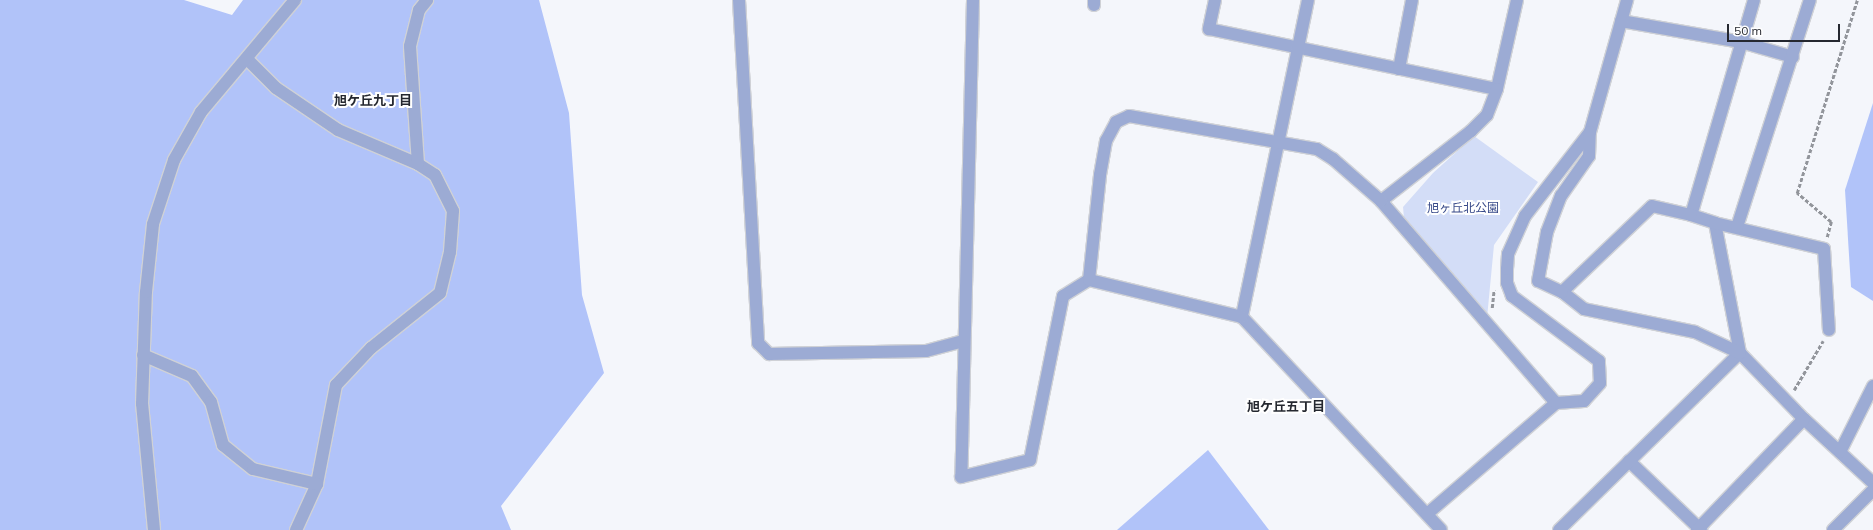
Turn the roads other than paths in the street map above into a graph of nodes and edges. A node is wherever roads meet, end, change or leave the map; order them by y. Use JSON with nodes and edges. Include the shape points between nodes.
{"nodes":[{"id":1,"x":295,"y":0,"type":"edge"},
{"id":2,"x":427,"y":0,"type":"edge"},
{"id":3,"x":739,"y":0,"type":"edge"},
{"id":4,"x":973,"y":0,"type":"edge"},
{"id":5,"x":1215,"y":0,"type":"edge"},
{"id":6,"x":1308,"y":0,"type":"edge"},
{"id":7,"x":1412,"y":0,"type":"edge"},
{"id":8,"x":1517,"y":0,"type":"edge"},
{"id":9,"x":1627,"y":0,"type":"edge"},
{"id":10,"x":1754,"y":0,"type":"edge"},
{"id":11,"x":1810,"y":0,"type":"edge"},
{"id":12,"x":1621,"y":21,"type":"junction"},
{"id":13,"x":1741,"y":42,"type":"junction"},
{"id":14,"x":1300,"y":49,"type":"junction"},
{"id":15,"x":1793,"y":57,"type":"junction"},
{"id":16,"x":248,"y":59,"type":"junction"},
{"id":17,"x":1399,"y":69,"type":"junction"},
{"id":18,"x":1497,"y":89,"type":"junction"},
{"id":19,"x":1590,"y":132,"type":"junction"},
{"id":20,"x":1280,"y":141,"type":"junction"},
{"id":21,"x":418,"y":164,"type":"junction"},
{"id":22,"x":1381,"y":201,"type":"junction"},
{"id":23,"x":1691,"y":215,"type":"junction"},
{"id":24,"x":1715,"y":223,"type":"junction"},
{"id":25,"x":1737,"y":227,"type":"junction"},
{"id":26,"x":1089,"y":280,"type":"junction"},
{"id":27,"x":1562,"y":292,"type":"junction"},
{"id":28,"x":1242,"y":317,"type":"junction"},
{"id":29,"x":1829,"y":330,"type":"road end"},
{"id":30,"x":964,"y":341,"type":"junction"},
{"id":31,"x":1740,"y":354,"type":"junction"},
{"id":32,"x":143,"y":355,"type":"junction"},
{"id":33,"x":1873,"y":386,"type":"edge"},
{"id":34,"x":1556,"y":403,"type":"junction"},
{"id":35,"x":1804,"y":419,"type":"junction"},
{"id":36,"x":1840,"y":452,"type":"junction"},
{"id":37,"x":1629,"y":461,"type":"junction"},
{"id":38,"x":1873,"y":483,"type":"edge"},
{"id":39,"x":317,"y":484,"type":"junction"},
{"id":40,"x":1873,"y":490,"type":"edge"},
{"id":41,"x":1428,"y":514,"type":"junction"},
{"id":42,"x":1699,"y":529,"type":"edge"},
{"id":43,"x":154,"y":530,"type":"edge"},
{"id":44,"x":296,"y":530,"type":"edge"},
{"id":45,"x":1441,"y":530,"type":"edge"},
{"id":46,"x":1559,"y":530,"type":"edge"},
{"id":47,"x":1834,"y":530,"type":"edge"}],
"edges":[{"from":1,"to":16,"type":"street"},
{"from":2,"to":21,"type":"street","via":[[419,10],[410,46]]},
{"from":3,"to":30,"type":"street","via":[[758,343],[769,354],[926,351]]},
{"from":4,"to":30,"type":"street"},
{"from":5,"to":14,"type":"street","via":[[1209,29]]},
{"from":6,"to":14,"type":"street"},
{"from":7,"to":17,"type":"street"},
{"from":8,"to":18,"type":"street"},
{"from":9,"to":12,"type":"street"},
{"from":10,"to":13,"type":"street"},
{"from":11,"to":15,"type":"street"},
{"from":12,"to":13,"type":"street"},
{"from":12,"to":19,"type":"street"},
{"from":13,"to":15,"type":"street"},
{"from":13,"to":23,"type":"street"},
{"from":14,"to":17,"type":"street"},
{"from":14,"to":20,"type":"street"},
{"from":15,"to":25,"type":"street"},
{"from":16,"to":21,"type":"street","via":[[276,88],[338,130]]},
{"from":16,"to":32,"type":"street","via":[[201,112],[174,160],[153,224]]},
{"from":17,"to":18,"type":"street"},
{"from":18,"to":22,"type":"street","via":[[1486,115],[1471,131]]},
{"from":19,"to":27,"type":"street","via":[[1589,156],[1561,196],[1547,232],[1538,281]]},
{"from":19,"to":34,"type":"street","via":[[1525,216],[1508,254],[1507,284],[1512,296],[1600,361],[1600,382],[1584,401]]},
{"from":20,"to":22,"type":"street","via":[[1322,152]]},
{"from":20,"to":26,"type":"street","via":[[1129,116],[1116,122],[1106,141],[1100,175]]},
{"from":20,"to":28,"type":"street"},
{"from":21,"to":39,"type":"street","via":[[435,175],[453,211],[450,252],[440,293],[371,348],[336,385]]},
{"from":22,"to":34,"type":"street","via":[[1489,329]]},
{"from":23,"to":24,"type":"street"},
{"from":23,"to":27,"type":"street","via":[[1652,206]]},
{"from":24,"to":25,"type":"street"},
{"from":24,"to":31,"type":"street"},
{"from":25,"to":29,"type":"street","via":[[1824,249]]},
{"from":26,"to":28,"type":"street"},
{"from":26,"to":30,"type":"street","via":[[1063,296],[1030,460],[961,477]]},
{"from":27,"to":31,"type":"street","via":[[1584,309],[1694,332]]},
{"from":28,"to":41,"type":"street"},
{"from":31,"to":35,"type":"street"},
{"from":31,"to":37,"type":"street"},
{"from":32,"to":39,"type":"street","via":[[192,376],[211,402],[223,445],[253,469]]},
{"from":32,"to":43,"type":"street","via":[[142,404]]},
{"from":33,"to":36,"type":"street"},
{"from":34,"to":41,"type":"street"},
{"from":35,"to":36,"type":"street"},
{"from":35,"to":42,"type":"street"},
{"from":36,"to":38,"type":"street"},
{"from":37,"to":42,"type":"street"},
{"from":37,"to":46,"type":"street"},
{"from":39,"to":44,"type":"street"},
{"from":40,"to":47,"type":"street"},
{"from":41,"to":45,"type":"street"}]}
